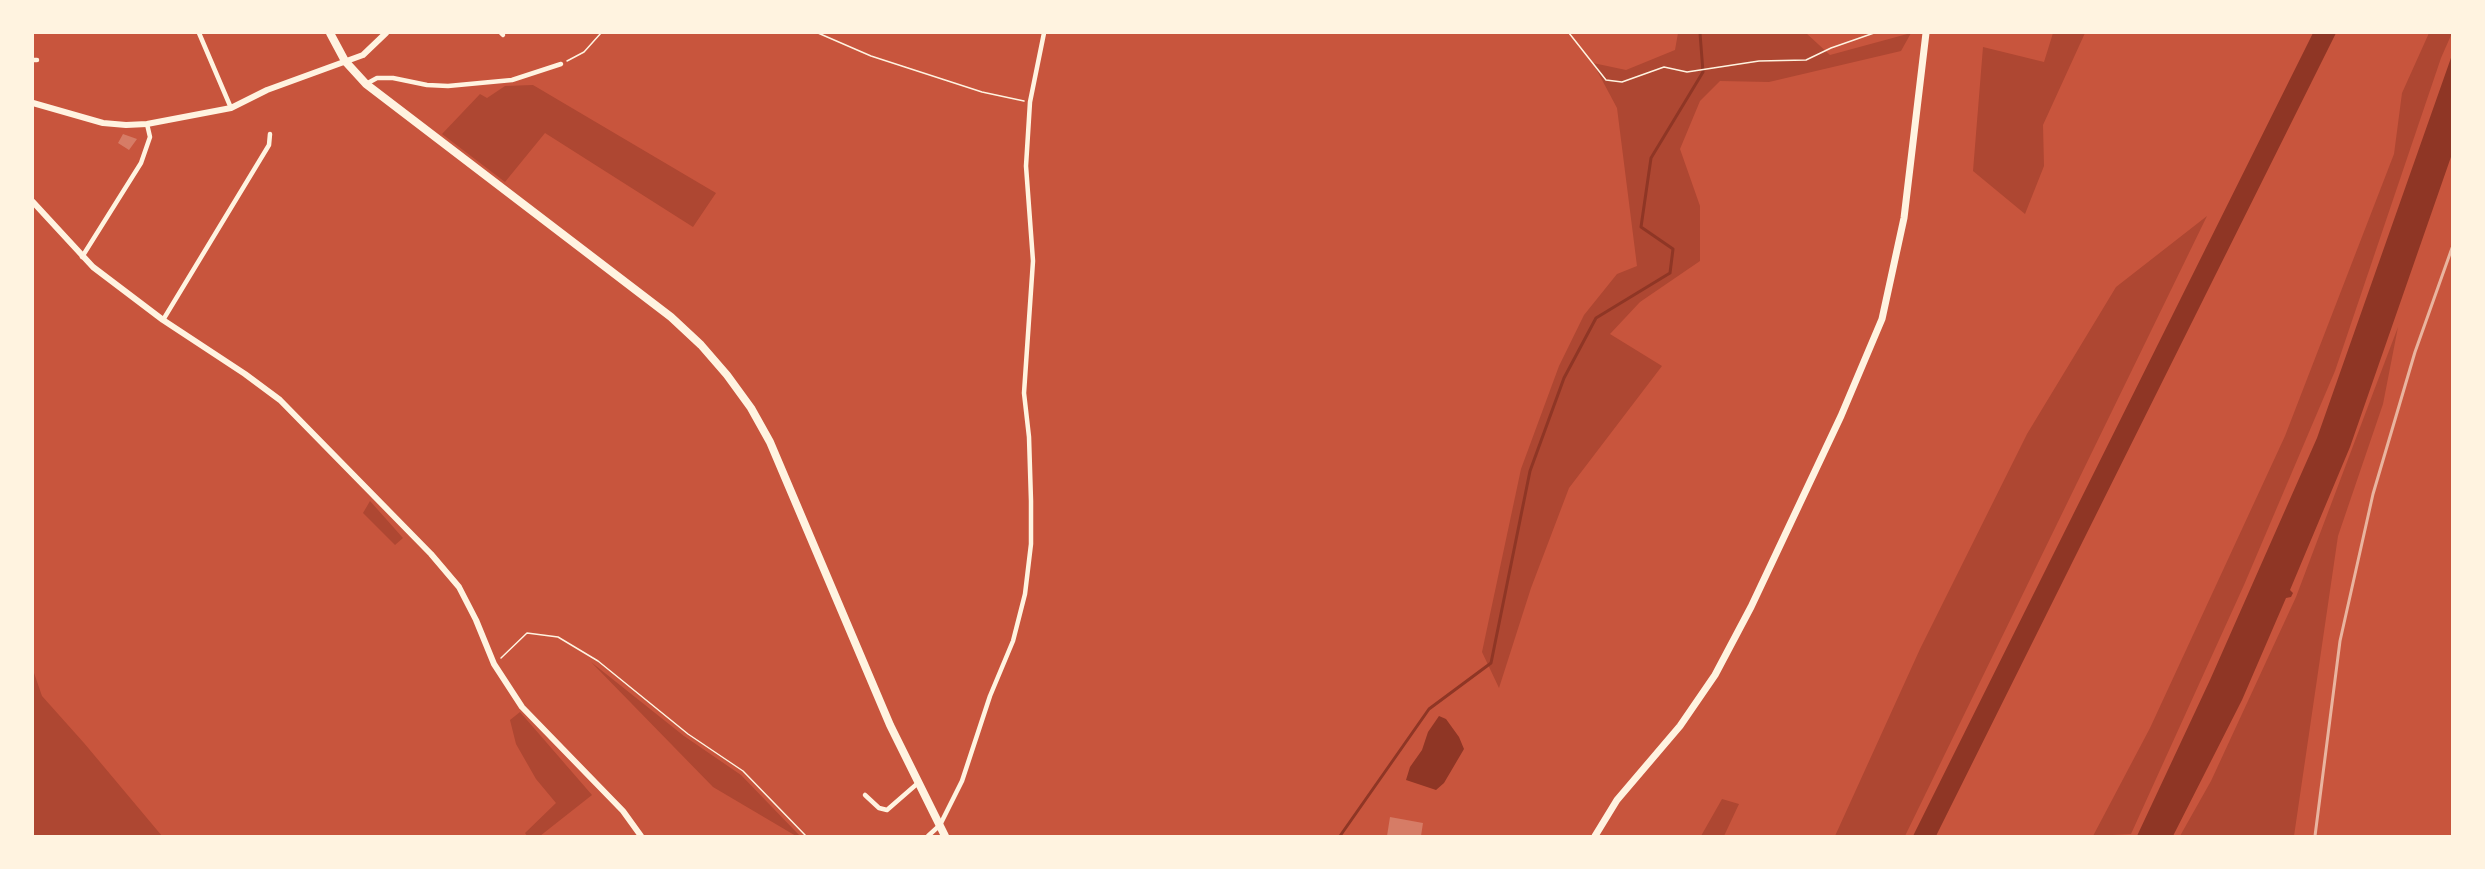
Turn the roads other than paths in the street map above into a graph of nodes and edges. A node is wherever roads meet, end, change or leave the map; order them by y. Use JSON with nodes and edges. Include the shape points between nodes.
{"nodes":[{"id":1,"x":199,"y":33,"type":"edge"},
{"id":2,"x":330,"y":33,"type":"edge"},
{"id":3,"x":386,"y":33,"type":"edge"},
{"id":4,"x":1044,"y":33,"type":"edge"},
{"id":5,"x":1926,"y":33,"type":"edge"},
{"id":6,"x":345,"y":61,"type":"junction"},
{"id":7,"x":561,"y":64,"type":"road end"},
{"id":8,"x":362,"y":81,"type":"junction"},
{"id":9,"x":33,"y":103,"type":"edge"},
{"id":10,"x":231,"y":108,"type":"junction"},
{"id":11,"x":147,"y":124,"type":"junction"},
{"id":12,"x":270,"y":134,"type":"dead end"},
{"id":13,"x":33,"y":202,"type":"edge"},
{"id":14,"x":82,"y":257,"type":"junction"},
{"id":15,"x":163,"y":320,"type":"junction"},
{"id":16,"x":918,"y":783,"type":"junction"},
{"id":17,"x":865,"y":795,"type":"dead end"},
{"id":18,"x":940,"y":825,"type":"junction"},
{"id":19,"x":641,"y":836,"type":"edge"},
{"id":20,"x":928,"y":836,"type":"edge"},
{"id":21,"x":945,"y":836,"type":"edge"},
{"id":22,"x":1595,"y":836,"type":"edge"}],
"edges":[{"from":1,"to":10,"type":"street"},
{"from":2,"to":6,"type":"highway"},
{"from":3,"to":6,"type":"street","via":[[363,55]]},
{"from":4,"to":18,"type":"street","via":[[1030,102],[1026,166],[1033,288],[1024,393],[1031,544],[1025,594],[1013,641],[962,781]]},
{"from":5,"to":22,"type":"main road","via":[[1904,218],[1882,319],[1841,416],[1715,675],[1680,726],[1617,800]]},
{"from":6,"to":8,"type":"highway"},
{"from":6,"to":10,"type":"street"},
{"from":7,"to":8,"type":"street","via":[[512,80],[448,86],[385,78]]},
{"from":8,"to":16,"type":"highway","via":[[671,317],[727,375],[770,442]]},
{"from":9,"to":11,"type":"street","via":[[103,123]]},
{"from":10,"to":11,"type":"street"},
{"from":11,"to":14,"type":"street","via":[[150,137],[141,163]]},
{"from":12,"to":15,"type":"street","via":[[269,145]]},
{"from":13,"to":14,"type":"street"},
{"from":14,"to":15,"type":"street"},
{"from":15,"to":19,"type":"street","via":[[280,400],[431,554],[459,587],[494,664],[522,707]]},
{"from":16,"to":17,"type":"street","via":[[887,810]]},
{"from":16,"to":18,"type":"highway"},
{"from":18,"to":20,"type":"street"},
{"from":18,"to":21,"type":"highway"}]}
